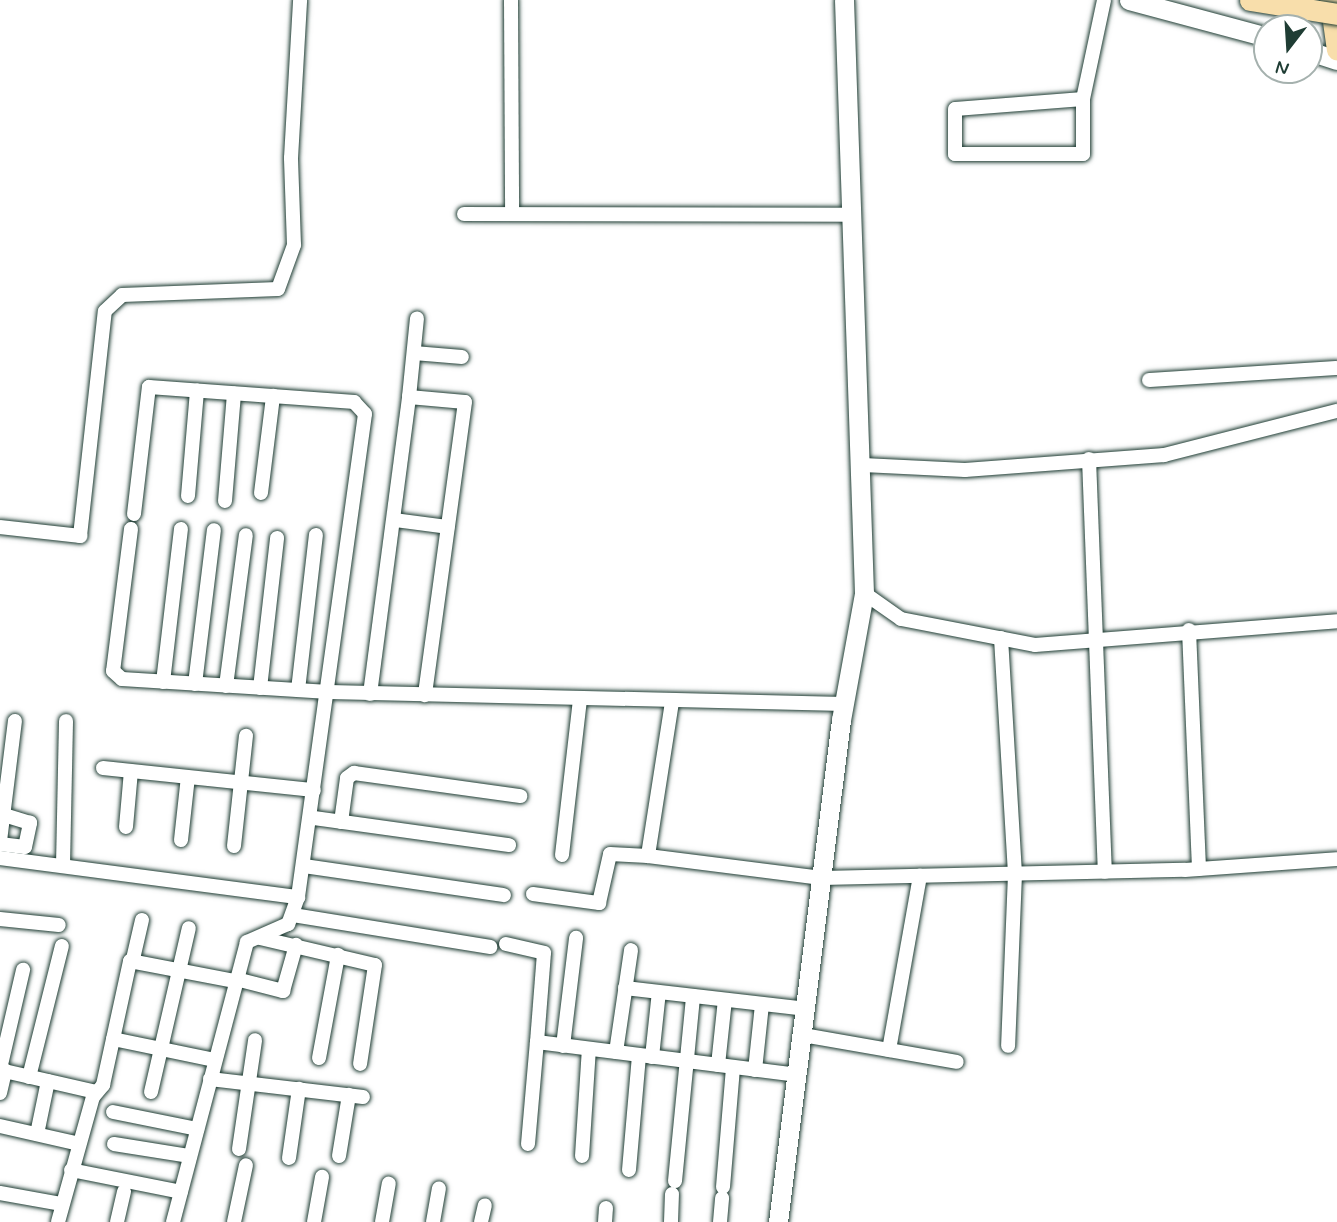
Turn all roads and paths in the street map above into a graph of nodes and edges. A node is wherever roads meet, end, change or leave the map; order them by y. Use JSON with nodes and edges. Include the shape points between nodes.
{"nodes":[{"id":1,"x":300,"y":0,"type":"edge"},
{"id":2,"x":511,"y":0,"type":"edge"},
{"id":3,"x":844,"y":0,"type":"edge"},
{"id":4,"x":1104,"y":0,"type":"edge"},
{"id":5,"x":1129,"y":0,"type":"edge"},
{"id":6,"x":1250,"y":0,"type":"edge"},
{"id":7,"x":1330,"y":0,"type":"edge"},
{"id":8,"x":1337,"y":14,"type":"edge"},
{"id":9,"x":1253,"y":33,"type":"edge"},
{"id":10,"x":1337,"y":50,"type":"edge"},
{"id":11,"x":1083,"y":99,"type":"junction"},
{"id":12,"x":464,"y":214,"type":"dead end"},
{"id":13,"x":512,"y":214,"type":"junction"},
{"id":14,"x":854,"y":215,"type":"junction"},
{"id":15,"x":417,"y":318,"type":"dead end"},
{"id":16,"x":414,"y":353,"type":"junction"},
{"id":17,"x":461,"y":357,"type":"dead end"},
{"id":18,"x":1337,"y":368,"type":"edge"},
{"id":19,"x":1149,"y":380,"type":"dead end"},
{"id":20,"x":197,"y":390,"type":"junction"},
{"id":21,"x":234,"y":393,"type":"junction"},
{"id":22,"x":273,"y":396,"type":"junction"},
{"id":23,"x":409,"y":397,"type":"junction"},
{"id":24,"x":1337,"y":411,"type":"edge"},
{"id":25,"x":1089,"y":459,"type":"junction"},
{"id":26,"x":863,"y":466,"type":"junction"},
{"id":27,"x":261,"y":493,"type":"dead end"},
{"id":28,"x":188,"y":496,"type":"dead end"},
{"id":29,"x":225,"y":501,"type":"dead end"},
{"id":30,"x":395,"y":520,"type":"junction"},
{"id":31,"x":0,"y":527,"type":"edge"},
{"id":32,"x":448,"y":527,"type":"junction"},
{"id":33,"x":181,"y":529,"type":"dead end"},
{"id":34,"x":214,"y":530,"type":"dead end"},
{"id":35,"x":316,"y":534,"type":"dead end"},
{"id":36,"x":246,"y":535,"type":"dead end"},
{"id":37,"x":277,"y":538,"type":"dead end"},
{"id":38,"x":864,"y":593,"type":"junction"},
{"id":39,"x":1337,"y":621,"type":"edge"},
{"id":40,"x":1189,"y":630,"type":"junction"},
{"id":41,"x":1001,"y":638,"type":"junction"},
{"id":42,"x":1094,"y":639,"type":"junction"},
{"id":43,"x":163,"y":682,"type":"junction"},
{"id":44,"x":195,"y":684,"type":"junction"},
{"id":45,"x":226,"y":686,"type":"junction"},
{"id":46,"x":260,"y":688,"type":"junction"},
{"id":47,"x":298,"y":691,"type":"junction"},
{"id":48,"x":329,"y":692,"type":"junction"},
{"id":49,"x":370,"y":694,"type":"junction"},
{"id":50,"x":425,"y":695,"type":"junction"},
{"id":51,"x":579,"y":700,"type":"junction"},
{"id":52,"x":672,"y":702,"type":"junction"},
{"id":53,"x":844,"y":704,"type":"junction"},
{"id":54,"x":15,"y":721,"type":"dead end"},
{"id":55,"x":66,"y":721,"type":"dead end"},
{"id":56,"x":246,"y":736,"type":"dead end"},
{"id":57,"x":103,"y":768,"type":"dead end"},
{"id":58,"x":131,"y":771,"type":"junction"},
{"id":59,"x":188,"y":777,"type":"junction"},
{"id":60,"x":241,"y":783,"type":"junction"},
{"id":61,"x":314,"y":790,"type":"junction"},
{"id":62,"x":520,"y":796,"type":"dead end"},
{"id":63,"x":3,"y":815,"type":"junction"},
{"id":64,"x":314,"y":818,"type":"junction"},
{"id":65,"x":341,"y":822,"type":"junction"},
{"id":66,"x":126,"y":827,"type":"dead end"},
{"id":67,"x":181,"y":840,"type":"dead end"},
{"id":68,"x":0,"y":843,"type":"edge"},
{"id":69,"x":509,"y":845,"type":"dead end"},
{"id":70,"x":233,"y":846,"type":"dead end"},
{"id":71,"x":562,"y":855,"type":"dead end"},
{"id":72,"x":648,"y":856,"type":"junction"},
{"id":73,"x":0,"y":858,"type":"edge"},
{"id":74,"x":1337,"y":859,"type":"edge"},
{"id":75,"x":63,"y":865,"type":"junction"},
{"id":76,"x":304,"y":866,"type":"junction"},
{"id":77,"x":1199,"y":869,"type":"junction"},
{"id":78,"x":1105,"y":872,"type":"junction"},
{"id":79,"x":1015,"y":874,"type":"junction"},
{"id":80,"x":920,"y":876,"type":"junction"},
{"id":81,"x":822,"y":878,"type":"junction"},
{"id":82,"x":533,"y":894,"type":"dead end"},
{"id":83,"x":504,"y":895,"type":"dead end"},
{"id":84,"x":298,"y":897,"type":"junction"},
{"id":85,"x":293,"y":915,"type":"junction"},
{"id":86,"x":0,"y":919,"type":"edge"},
{"id":87,"x":142,"y":920,"type":"dead end"},
{"id":88,"x":59,"y":925,"type":"dead end"},
{"id":89,"x":189,"y":929,"type":"dead end"},
{"id":90,"x":255,"y":936,"type":"junction"},
{"id":91,"x":576,"y":938,"type":"dead end"},
{"id":92,"x":506,"y":944,"type":"dead end"},
{"id":93,"x":62,"y":946,"type":"dead end"},
{"id":94,"x":296,"y":946,"type":"junction"},
{"id":95,"x":490,"y":947,"type":"dead end"},
{"id":96,"x":631,"y":950,"type":"dead end"},
{"id":97,"x":338,"y":955,"type":"junction"},
{"id":98,"x":133,"y":958,"type":"junction"},
{"id":99,"x":180,"y":968,"type":"junction"},
{"id":100,"x":23,"y":970,"type":"dead end"},
{"id":101,"x":235,"y":980,"type":"junction"},
{"id":102,"x":625,"y":988,"type":"junction"},
{"id":103,"x":659,"y":992,"type":"junction"},
{"id":104,"x":694,"y":996,"type":"junction"},
{"id":105,"x":725,"y":1000,"type":"junction"},
{"id":106,"x":762,"y":1004,"type":"junction"},
{"id":107,"x":807,"y":1009,"type":"junction"},
{"id":108,"x":803,"y":1035,"type":"junction"},
{"id":109,"x":113,"y":1039,"type":"junction"},
{"id":110,"x":255,"y":1040,"type":"dead end"},
{"id":111,"x":537,"y":1042,"type":"junction"},
{"id":112,"x":563,"y":1046,"type":"junction"},
{"id":113,"x":1007,"y":1046,"type":"dead end"},
{"id":114,"x":161,"y":1049,"type":"junction"},
{"id":115,"x":589,"y":1049,"type":"junction"},
{"id":116,"x":890,"y":1050,"type":"junction"},
{"id":117,"x":616,"y":1052,"type":"junction"},
{"id":118,"x":645,"y":1056,"type":"junction"},
{"id":119,"x":319,"y":1058,"type":"dead end"},
{"id":120,"x":214,"y":1060,"type":"junction"},
{"id":121,"x":687,"y":1061,"type":"junction"},
{"id":122,"x":957,"y":1062,"type":"dead end"},
{"id":123,"x":360,"y":1064,"type":"dead end"},
{"id":124,"x":718,"y":1065,"type":"junction"},
{"id":125,"x":733,"y":1067,"type":"junction"},
{"id":126,"x":2,"y":1070,"type":"edge"},
{"id":127,"x":755,"y":1070,"type":"junction"},
{"id":128,"x":798,"y":1075,"type":"junction"},
{"id":129,"x":29,"y":1077,"type":"junction"},
{"id":130,"x":210,"y":1079,"type":"junction"},
{"id":131,"x":48,"y":1081,"type":"junction"},
{"id":132,"x":249,"y":1083,"type":"junction"},
{"id":133,"x":299,"y":1089,"type":"junction"},
{"id":134,"x":96,"y":1092,"type":"junction"},
{"id":135,"x":151,"y":1092,"type":"dead end"},
{"id":136,"x":0,"y":1093,"type":"edge"},
{"id":137,"x":113,"y":1112,"type":"dead end"},
{"id":138,"x":0,"y":1126,"type":"edge"},
{"id":139,"x":197,"y":1129,"type":"junction"},
{"id":140,"x":37,"y":1134,"type":"junction"},
{"id":141,"x":79,"y":1144,"type":"junction"},
{"id":142,"x":114,"y":1144,"type":"dead end"},
{"id":143,"x":528,"y":1144,"type":"dead end"},
{"id":144,"x":239,"y":1149,"type":"dead end"},
{"id":145,"x":190,"y":1156,"type":"junction"},
{"id":146,"x":339,"y":1156,"type":"dead end"},
{"id":147,"x":582,"y":1156,"type":"dead end"},
{"id":148,"x":289,"y":1158,"type":"dead end"},
{"id":149,"x":246,"y":1165,"type":"dead end"},
{"id":150,"x":71,"y":1170,"type":"junction"},
{"id":151,"x":629,"y":1170,"type":"dead end"},
{"id":152,"x":322,"y":1177,"type":"dead end"},
{"id":153,"x":388,"y":1184,"type":"dead end"},
{"id":154,"x":439,"y":1189,"type":"dead end"},
{"id":155,"x":124,"y":1192,"type":"dead end"},
{"id":156,"x":181,"y":1192,"type":"junction"},
{"id":157,"x":0,"y":1193,"type":"edge"},
{"id":158,"x":62,"y":1204,"type":"junction"},
{"id":159,"x":485,"y":1205,"type":"dead end"},
{"id":160,"x":58,"y":1222,"type":"edge"},
{"id":161,"x":117,"y":1222,"type":"edge"},
{"id":162,"x":173,"y":1222,"type":"edge"},
{"id":163,"x":234,"y":1222,"type":"edge"},
{"id":164,"x":314,"y":1222,"type":"edge"},
{"id":165,"x":382,"y":1222,"type":"edge"},
{"id":166,"x":433,"y":1222,"type":"edge"},
{"id":167,"x":481,"y":1222,"type":"edge"},
{"id":168,"x":671,"y":1222,"type":"edge"},
{"id":169,"x":720,"y":1222,"type":"edge"},
{"id":170,"x":778,"y":1222,"type":"edge"}],
"edges":[{"from":1,"to":31,"type":"street","via":[[291,158],[294,245],[278,289],[122,295],[105,311],[80,536]]},
{"from":2,"to":13,"type":"street"},
{"from":3,"to":14,"type":"street"},
{"from":4,"to":11,"type":"street"},
{"from":5,"to":9,"type":"street"},
{"from":6,"to":8,"type":"main road","bridge":true},
{"from":7,"to":10,"type":"main road"},
{"from":11,"to":11,"type":"street","via":[[955,108],[956,154],[1083,154]]},
{"from":12,"to":13,"type":"street"},
{"from":13,"to":14,"type":"street"},
{"from":14,"to":26,"type":"street"},
{"from":15,"to":16,"type":"street"},
{"from":16,"to":17,"type":"street"},
{"from":16,"to":23,"type":"street"},
{"from":18,"to":19,"type":"street"},
{"from":20,"to":21,"type":"street"},
{"from":20,"to":28,"type":"street"},
{"from":20,"to":43,"type":"street","via":[[149,387],[144,396],[113,671],[122,679]]},
{"from":21,"to":22,"type":"street"},
{"from":21,"to":29,"type":"street"},
{"from":22,"to":27,"type":"street"},
{"from":22,"to":48,"type":"street","via":[[354,402],[365,414]]},
{"from":23,"to":30,"type":"street"},
{"from":23,"to":32,"type":"street","via":[[465,402]]},
{"from":24,"to":25,"type":"street","via":[[1164,455]]},
{"from":25,"to":26,"type":"street","via":[[965,470]]},
{"from":25,"to":42,"type":"street"},
{"from":26,"to":38,"type":"street"},
{"from":30,"to":32,"type":"street"},
{"from":30,"to":49,"type":"street"},
{"from":32,"to":50,"type":"street"},
{"from":33,"to":43,"type":"street"},
{"from":34,"to":44,"type":"street"},
{"from":35,"to":47,"type":"street"},
{"from":36,"to":45,"type":"street"},
{"from":37,"to":46,"type":"street"},
{"from":38,"to":41,"type":"street","via":[[901,619]]},
{"from":38,"to":53,"type":"street"},
{"from":39,"to":40,"type":"street"},
{"from":40,"to":42,"type":"street"},
{"from":40,"to":77,"type":"street"},
{"from":41,"to":42,"type":"street","via":[[1035,645]]},
{"from":41,"to":79,"type":"street"},
{"from":42,"to":78,"type":"street"},
{"from":43,"to":44,"type":"street"},
{"from":44,"to":45,"type":"street"},
{"from":45,"to":46,"type":"street"},
{"from":46,"to":47,"type":"street"},
{"from":47,"to":48,"type":"street"},
{"from":48,"to":49,"type":"street"},
{"from":48,"to":61,"type":"street"},
{"from":49,"to":50,"type":"street"},
{"from":50,"to":51,"type":"street"},
{"from":51,"to":52,"type":"street"},
{"from":51,"to":71,"type":"street"},
{"from":52,"to":53,"type":"street"},
{"from":52,"to":72,"type":"street"},
{"from":53,"to":81,"type":"street"},
{"from":54,"to":63,"type":"street"},
{"from":55,"to":75,"type":"street"},
{"from":56,"to":60,"type":"street"},
{"from":57,"to":58,"type":"street"},
{"from":58,"to":59,"type":"street"},
{"from":58,"to":66,"type":"street"},
{"from":59,"to":60,"type":"street"},
{"from":59,"to":67,"type":"street"},
{"from":60,"to":61,"type":"street"},
{"from":60,"to":70,"type":"street"},
{"from":61,"to":64,"type":"street"},
{"from":62,"to":65,"type":"street","via":[[354,773],[347,778]]},
{"from":63,"to":68,"type":"street"},
{"from":63,"to":68,"type":"street","via":[[30,823],[26,847]]},
{"from":64,"to":65,"type":"street"},
{"from":64,"to":76,"type":"street"},
{"from":65,"to":69,"type":"street"},
{"from":72,"to":81,"type":"street"},
{"from":72,"to":82,"type":"street","via":[[610,854],[599,903]]},
{"from":73,"to":75,"type":"street"},
{"from":74,"to":77,"type":"street"},
{"from":75,"to":84,"type":"street"},
{"from":76,"to":83,"type":"street"},
{"from":76,"to":84,"type":"street"},
{"from":77,"to":78,"type":"street"},
{"from":78,"to":79,"type":"street"},
{"from":79,"to":80,"type":"street"},
{"from":79,"to":113,"type":"street"},
{"from":80,"to":81,"type":"street"},
{"from":80,"to":116,"type":"street"},
{"from":81,"to":107,"type":"street"},
{"from":84,"to":85,"type":"street"},
{"from":85,"to":90,"type":"street","via":[[275,931]]},
{"from":85,"to":95,"type":"street"},
{"from":86,"to":88,"type":"street"},
{"from":87,"to":98,"type":"street"},
{"from":89,"to":99,"type":"street"},
{"from":90,"to":94,"type":"street"},
{"from":90,"to":101,"type":"street"},
{"from":91,"to":112,"type":"street"},
{"from":92,"to":111,"type":"street","via":[[544,953]]},
{"from":93,"to":129,"type":"street"},
{"from":94,"to":97,"type":"street"},
{"from":94,"to":101,"type":"street","via":[[285,989]]},
{"from":96,"to":102,"type":"street"},
{"from":97,"to":119,"type":"street"},
{"from":97,"to":123,"type":"street","via":[[377,969]]},
{"from":98,"to":99,"type":"street"},
{"from":98,"to":109,"type":"street"},
{"from":99,"to":101,"type":"street"},
{"from":99,"to":114,"type":"street"},
{"from":100,"to":126,"type":"street"},
{"from":101,"to":120,"type":"street"},
{"from":102,"to":103,"type":"street"},
{"from":102,"to":117,"type":"street"},
{"from":103,"to":104,"type":"street"},
{"from":103,"to":118,"type":"street"},
{"from":104,"to":105,"type":"street"},
{"from":104,"to":121,"type":"street"},
{"from":105,"to":106,"type":"street"},
{"from":105,"to":124,"type":"street"},
{"from":106,"to":107,"type":"street"},
{"from":106,"to":127,"type":"street"},
{"from":107,"to":108,"type":"street"},
{"from":108,"to":116,"type":"street"},
{"from":108,"to":128,"type":"street"},
{"from":109,"to":114,"type":"street"},
{"from":109,"to":134,"type":"street","via":[[103,1085]]},
{"from":110,"to":132,"type":"street"},
{"from":111,"to":112,"type":"street"},
{"from":111,"to":143,"type":"street"},
{"from":112,"to":115,"type":"street"},
{"from":114,"to":120,"type":"street"},
{"from":114,"to":135,"type":"street"},
{"from":115,"to":117,"type":"street"},
{"from":115,"to":147,"type":"street"},
{"from":116,"to":122,"type":"street"},
{"from":117,"to":118,"type":"street"},
{"from":118,"to":121,"type":"street"},
{"from":118,"to":151,"type":"street"},
{"from":120,"to":130,"type":"street"},
{"from":121,"to":124,"type":"street"},
{"from":121,"to":168,"type":"street"},
{"from":124,"to":125,"type":"street"},
{"from":125,"to":127,"type":"street"},
{"from":125,"to":169,"type":"street"},
{"from":126,"to":129,"type":"street"},
{"from":126,"to":136,"type":"street"},
{"from":127,"to":128,"type":"street"},
{"from":128,"to":170,"type":"street"},
{"from":129,"to":131,"type":"street"},
{"from":130,"to":132,"type":"street"},
{"from":130,"to":139,"type":"street"},
{"from":131,"to":134,"type":"street"},
{"from":131,"to":140,"type":"street"},
{"from":132,"to":133,"type":"street"},
{"from":132,"to":144,"type":"street"},
{"from":133,"to":146,"type":"street","via":[[356,1096]]},
{"from":133,"to":148,"type":"street"},
{"from":134,"to":141,"type":"street"},
{"from":137,"to":139,"type":"street"},
{"from":138,"to":140,"type":"street"},
{"from":139,"to":145,"type":"street"},
{"from":140,"to":141,"type":"street"},
{"from":141,"to":150,"type":"street"},
{"from":142,"to":145,"type":"street"},
{"from":145,"to":156,"type":"street"},
{"from":149,"to":163,"type":"street"},
{"from":150,"to":156,"type":"street"},
{"from":150,"to":158,"type":"street"},
{"from":152,"to":164,"type":"street"},
{"from":153,"to":165,"type":"street"},
{"from":154,"to":166,"type":"street"},
{"from":155,"to":161,"type":"street"},
{"from":156,"to":162,"type":"street"},
{"from":157,"to":158,"type":"street"},
{"from":158,"to":160,"type":"street"},
{"from":159,"to":167,"type":"street"}]}
